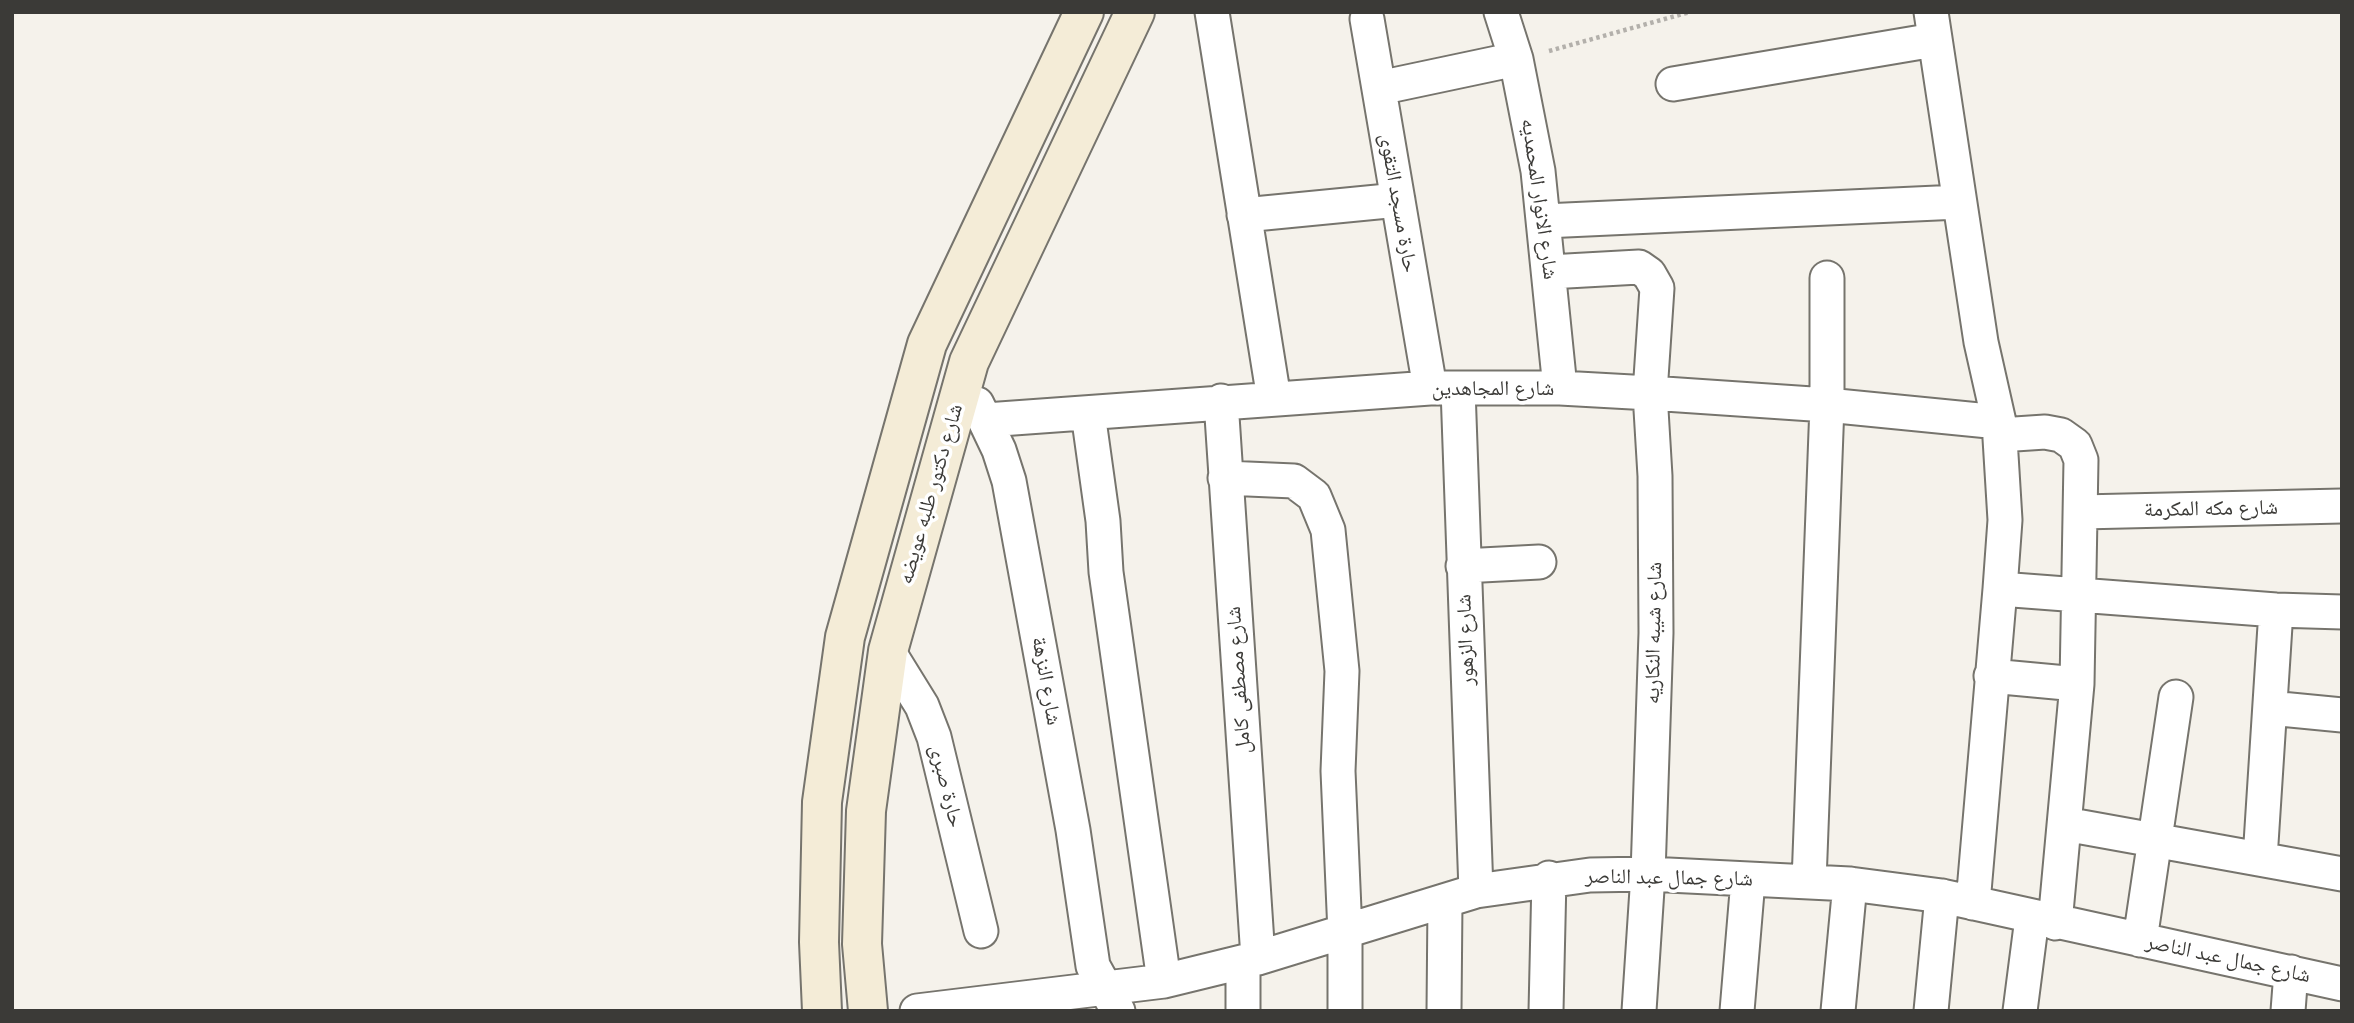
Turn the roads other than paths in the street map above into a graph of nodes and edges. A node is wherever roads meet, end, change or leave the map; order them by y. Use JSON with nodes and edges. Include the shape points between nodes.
{"nodes":[{"id":1,"x":1084,"y":12,"type":"edge"},
{"id":2,"x":1135,"y":12,"type":"edge"},
{"id":3,"x":1212,"y":12,"type":"edge"},
{"id":4,"x":1501,"y":12,"type":"edge"},
{"id":5,"x":1367,"y":19,"type":"dead end"},
{"id":6,"x":1932,"y":26,"type":"edge"},
{"id":7,"x":1516,"y":59,"type":"junction"},
{"id":8,"x":1673,"y":84,"type":"dead end"},
{"id":9,"x":1379,"y":88,"type":"junction"},
{"id":10,"x":1398,"y":200,"type":"junction"},
{"id":11,"x":1958,"y":202,"type":"junction"},
{"id":12,"x":1244,"y":215,"type":"junction"},
{"id":13,"x":1544,"y":221,"type":"junction"},
{"id":14,"x":1549,"y":272,"type":"junction"},
{"id":15,"x":1827,"y":278,"type":"dead end"},
{"id":16,"x":963,"y":381,"type":"junction"},
{"id":17,"x":1444,"y":388,"type":"junction"},
{"id":18,"x":1560,"y":388,"type":"junction"},
{"id":19,"x":1650,"y":393,"type":"junction"},
{"id":20,"x":1274,"y":399,"type":"junction"},
{"id":21,"x":1221,"y":401,"type":"junction"},
{"id":22,"x":1827,"y":405,"type":"junction"},
{"id":23,"x":1088,"y":413,"type":"junction"},
{"id":24,"x":986,"y":420,"type":"junction"},
{"id":25,"x":1999,"y":429,"type":"junction"},
{"id":26,"x":1226,"y":478,"type":"junction"},
{"id":27,"x":2342,"y":506,"type":"edge"},
{"id":28,"x":2081,"y":512,"type":"junction"},
{"id":29,"x":1539,"y":562,"type":"dead end"},
{"id":30,"x":1463,"y":566,"type":"junction"},
{"id":31,"x":2000,"y":589,"type":"junction"},
{"id":32,"x":2079,"y":595,"type":"junction"},
{"id":33,"x":2276,"y":610,"type":"junction"},
{"id":34,"x":2342,"y":612,"type":"edge"},
{"id":35,"x":888,"y":651,"type":"junction"},
{"id":36,"x":1991,"y":676,"type":"junction"},
{"id":37,"x":2077,"y":684,"type":"junction"},
{"id":38,"x":2176,"y":697,"type":"dead end"},
{"id":39,"x":2270,"y":708,"type":"junction"},
{"id":40,"x":2342,"y":715,"type":"edge"},
{"id":41,"x":2065,"y":824,"type":"junction"},
{"id":42,"x":2154,"y":840,"type":"junction"},
{"id":43,"x":2260,"y":859,"type":"junction"},
{"id":44,"x":1647,"y":874,"type":"junction"},
{"id":45,"x":2342,"y":874,"type":"edge"},
{"id":46,"x":1549,"y":878,"type":"junction"},
{"id":47,"x":1748,"y":880,"type":"junction"},
{"id":48,"x":1809,"y":882,"type":"junction"},
{"id":49,"x":1850,"y":884,"type":"junction"},
{"id":50,"x":1476,"y":891,"type":"junction"},
{"id":51,"x":1958,"y":899,"type":"junction"},
{"id":52,"x":1445,"y":902,"type":"junction"},
{"id":53,"x":2043,"y":920,"type":"junction"},
{"id":54,"x":981,"y":931,"type":"dead end"},
{"id":55,"x":1345,"y":933,"type":"junction"},
{"id":56,"x":2140,"y":940,"type":"junction"},
{"id":57,"x":819,"y":942,"type":"junction"},
{"id":58,"x":862,"y":944,"type":"junction"},
{"id":59,"x":1251,"y":960,"type":"junction"},
{"id":60,"x":2291,"y":972,"type":"junction"},
{"id":61,"x":1164,"y":981,"type":"junction"},
{"id":62,"x":2342,"y":984,"type":"edge"},
{"id":63,"x":1111,"y":1000,"type":"edge"},
{"id":64,"x":1017,"y":1005,"type":"edge"},
{"id":65,"x":822,"y":1011,"type":"edge"},
{"id":66,"x":868,"y":1011,"type":"edge"},
{"id":67,"x":917,"y":1011,"type":"edge"},
{"id":68,"x":1243,"y":1011,"type":"edge"},
{"id":69,"x":1345,"y":1011,"type":"edge"},
{"id":70,"x":1444,"y":1011,"type":"edge"},
{"id":71,"x":1546,"y":1011,"type":"edge"},
{"id":72,"x":1639,"y":1011,"type":"edge"},
{"id":73,"x":1737,"y":1011,"type":"edge"},
{"id":74,"x":1838,"y":1011,"type":"edge"},
{"id":75,"x":1931,"y":1011,"type":"edge"},
{"id":76,"x":2020,"y":1011,"type":"edge"},
{"id":77,"x":2288,"y":1011,"type":"edge"}],
"edges":[{"from":1,"to":57,"type":"street","name":"شارع دكتور طلبه عويضه","via":[[932,333],[908,404],[845,637],[822,802]]},
{"from":2,"to":16,"type":"street","name":"شارع دكتور طلبه عويضه","via":[[998,297]]},
{"from":3,"to":12,"type":"street"},
{"from":4,"to":7,"type":"street","name":"شارع الانوار المحمديه"},
{"from":5,"to":9,"type":"street","name":"حارة مسجد التقوى"},
{"from":6,"to":8,"type":"street"},
{"from":6,"to":11,"type":"street"},
{"from":7,"to":9,"type":"street"},
{"from":7,"to":13,"type":"street","name":"شارع الانوار المحمديه"},
{"from":9,"to":10,"type":"street","name":"حارة مسجد التقوى"},
{"from":10,"to":12,"type":"street"},
{"from":10,"to":17,"type":"street","name":"حارة مسجد التقوى"},
{"from":11,"to":13,"type":"street"},
{"from":11,"to":25,"type":"street"},
{"from":12,"to":20,"type":"street"},
{"from":13,"to":14,"type":"street","name":"شارع الانوار المحمديه"},
{"from":14,"to":18,"type":"street","name":"شارع الانوار المحمديه"},
{"from":14,"to":19,"type":"street","name":"شارع شيبه النكاريه","via":[[1639,267],[1649,274],[1657,288]]},
{"from":15,"to":22,"type":"street"},
{"from":16,"to":24,"type":"street","name":"شارع النزهة"},
{"from":16,"to":35,"type":"street","name":"شارع دكتور طلبه عويضه"},
{"from":17,"to":18,"type":"street","name":"شارع المجاهدين"},
{"from":17,"to":20,"type":"street","name":"شارع المجاهدين"},
{"from":17,"to":30,"type":"street","name":"شارع الزهور"},
{"from":18,"to":19,"type":"street","name":"شارع المجاهدين"},
{"from":19,"to":22,"type":"street","name":"شارع المجاهدين"},
{"from":19,"to":44,"type":"street","name":"شارع شيبه النكاريه","via":[[1656,579]]},
{"from":20,"to":21,"type":"street","name":"شارع المجاهدين"},
{"from":21,"to":23,"type":"street","name":"شارع المجاهدين"},
{"from":21,"to":26,"type":"street","name":"شارع مصطفى كامل"},
{"from":22,"to":25,"type":"street","name":"شارع المجاهدين"},
{"from":22,"to":48,"type":"street"},
{"from":23,"to":24,"type":"street","name":"شارع المجاهدين"},
{"from":23,"to":61,"type":"street"},
{"from":24,"to":63,"type":"street","name":"شارع النزهة","via":[[1009,481],[1073,830],[1093,966]]},
{"from":25,"to":28,"type":"street","name":"شارع المجاهدين","via":[[2062,435],[2075,445],[2081,460]]},
{"from":25,"to":31,"type":"street","via":[[2005,520]]},
{"from":26,"to":55,"type":"street","via":[[1294,481],[1314,496],[1328,530],[1342,671],[1338,771]]},
{"from":26,"to":59,"type":"street","name":"شارع مصطفى كامل"},
{"from":27,"to":28,"type":"street","name":"شارع مكه المكرمة"},
{"from":28,"to":32,"type":"street"},
{"from":29,"to":30,"type":"street"},
{"from":30,"to":50,"type":"street","name":"شارع الزهور"},
{"from":31,"to":32,"type":"street"},
{"from":31,"to":36,"type":"street"},
{"from":32,"to":33,"type":"street"},
{"from":32,"to":37,"type":"street"},
{"from":33,"to":34,"type":"street"},
{"from":33,"to":39,"type":"street"},
{"from":35,"to":54,"type":"street","name":"حارة صبرى","via":[[922,706],[934,737]]},
{"from":35,"to":58,"type":"street","name":"شارع دكتور طلبه عويضه","via":[[866,811]]},
{"from":36,"to":37,"type":"street"},
{"from":36,"to":51,"type":"street"},
{"from":37,"to":41,"type":"street"},
{"from":38,"to":42,"type":"street"},
{"from":39,"to":40,"type":"street"},
{"from":39,"to":43,"type":"street"},
{"from":41,"to":42,"type":"street"},
{"from":41,"to":53,"type":"street"},
{"from":42,"to":43,"type":"street"},
{"from":42,"to":56,"type":"street"},
{"from":43,"to":45,"type":"street"},
{"from":44,"to":46,"type":"street","name":"شارع جمال عبد الناصر"},
{"from":44,"to":47,"type":"street","name":"شارع جمال عبد الناصر"},
{"from":44,"to":72,"type":"street","name":"شارع شيبه النكاريه"},
{"from":46,"to":50,"type":"street","name":"شارع جمال عبد الناصر"},
{"from":46,"to":71,"type":"street"},
{"from":47,"to":48,"type":"street","name":"شارع جمال عبد الناصر"},
{"from":47,"to":73,"type":"street"},
{"from":48,"to":49,"type":"street","name":"شارع جمال عبد الناصر"},
{"from":49,"to":51,"type":"street","name":"شارع جمال عبد الناصر"},
{"from":49,"to":74,"type":"street"},
{"from":50,"to":52,"type":"street","name":"شارع جمال عبد الناصر"},
{"from":51,"to":53,"type":"street","name":"شارع جمال عبد الناصر"},
{"from":51,"to":75,"type":"street"},
{"from":52,"to":55,"type":"street","name":"شارع جمال عبد الناصر"},
{"from":52,"to":70,"type":"street"},
{"from":53,"to":56,"type":"street","name":"شارع جمال عبد الناصر"},
{"from":53,"to":76,"type":"street"},
{"from":55,"to":59,"type":"street","name":"شارع جمال عبد الناصر"},
{"from":55,"to":69,"type":"street"},
{"from":56,"to":60,"type":"street","name":"شارع جمال عبد الناصر"},
{"from":57,"to":58,"type":"street"},
{"from":57,"to":65,"type":"street","name":"شارع دكتور طلبه عويضه"},
{"from":58,"to":66,"type":"street","name":"شارع دكتور طلبه عويضه"},
{"from":59,"to":61,"type":"street","name":"شارع جمال عبد الناصر"},
{"from":59,"to":68,"type":"street","name":"شارع مصطفى كامل"},
{"from":60,"to":62,"type":"street","name":"شارع جمال عبد الناصر"},
{"from":60,"to":77,"type":"street"},
{"from":61,"to":63,"type":"street","name":"شارع جمال عبد الناصر"},
{"from":63,"to":64,"type":"street","name":"شارع جمال عبد الناصر"},
{"from":64,"to":67,"type":"street","name":"شارع جمال عبد الناصر"}]}
